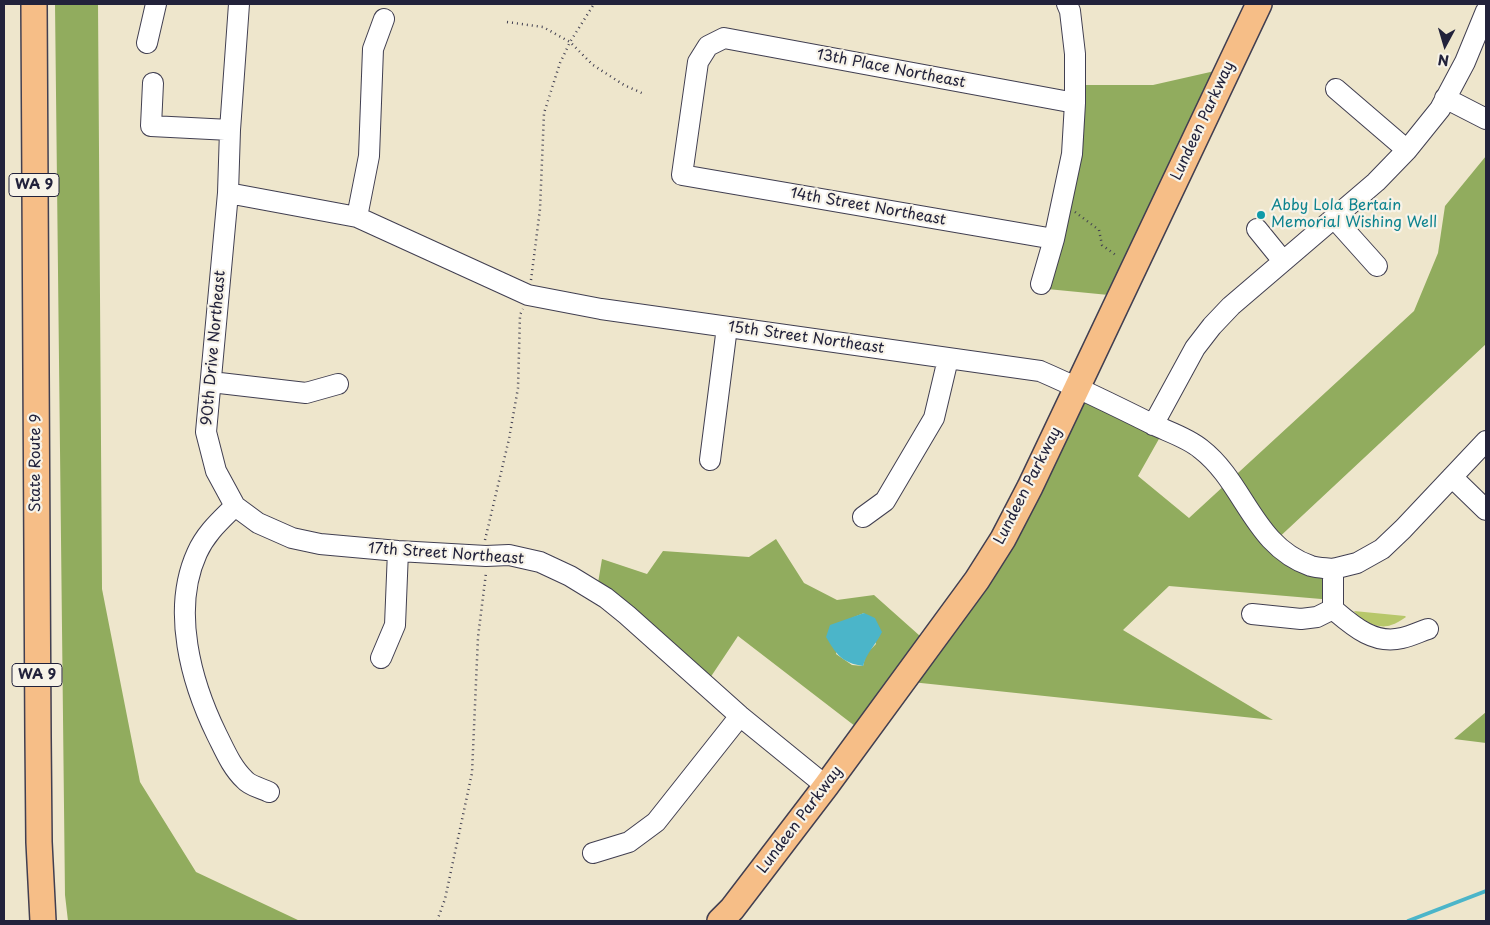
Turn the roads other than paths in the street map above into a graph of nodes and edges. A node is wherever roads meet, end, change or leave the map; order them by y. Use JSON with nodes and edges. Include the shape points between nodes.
{"nodes":[{"id":1,"x":34,"y":4,"type":"edge"},
{"id":2,"x":156,"y":4,"type":"edge"},
{"id":3,"x":239,"y":4,"type":"edge"},
{"id":4,"x":1067,"y":4,"type":"edge"},
{"id":5,"x":1258,"y":4,"type":"edge"},
{"id":6,"x":1486,"y":11,"type":"edge"},
{"id":7,"x":384,"y":18,"type":"dead end"},
{"id":8,"x":147,"y":43,"type":"dead end"},
{"id":9,"x":153,"y":83,"type":"dead end"},
{"id":10,"x":1336,"y":89,"type":"dead end"},
{"id":11,"x":1445,"y":98,"type":"junction"},
{"id":12,"x":1075,"y":103,"type":"junction"},
{"id":13,"x":1486,"y":119,"type":"edge"},
{"id":14,"x":230,"y":130,"type":"junction"},
{"id":15,"x":1407,"y":150,"type":"junction"},
{"id":16,"x":682,"y":175,"type":"joint"},
{"id":17,"x":228,"y":193,"type":"junction"},
{"id":18,"x":358,"y":217,"type":"junction"},
{"id":19,"x":1334,"y":218,"type":"junction"},
{"id":20,"x":1257,"y":229,"type":"dead end"},
{"id":21,"x":1054,"y":239,"type":"junction"},
{"id":22,"x":1283,"y":260,"type":"junction"},
{"id":23,"x":1377,"y":266,"type":"dead end"},
{"id":24,"x":1041,"y":284,"type":"dead end"},
{"id":25,"x":727,"y":327,"type":"junction"},
{"id":26,"x":948,"y":359,"type":"junction"},
{"id":27,"x":211,"y":382,"type":"junction"},
{"id":28,"x":338,"y":384,"type":"dead end"},
{"id":29,"x":1076,"y":387,"type":"junction"},
{"id":30,"x":1153,"y":425,"type":"junction"},
{"id":31,"x":1486,"y":441,"type":"edge"},
{"id":32,"x":710,"y":460,"type":"dead end"},
{"id":33,"x":1452,"y":477,"type":"junction"},
{"id":34,"x":235,"y":506,"type":"junction"},
{"id":35,"x":1486,"y":510,"type":"edge"},
{"id":36,"x":863,"y":517,"type":"dead end"},
{"id":37,"x":398,"y":551,"type":"junction"},
{"id":38,"x":1334,"y":569,"type":"junction"},
{"id":39,"x":1333,"y":609,"type":"junction"},
{"id":40,"x":1252,"y":614,"type":"dead end"},
{"id":41,"x":1428,"y":629,"type":"dead end"},
{"id":42,"x":381,"y":658,"type":"dead end"},
{"id":43,"x":740,"y":716,"type":"junction"},
{"id":44,"x":826,"y":786,"type":"junction"},
{"id":45,"x":269,"y":792,"type":"dead end"},
{"id":46,"x":593,"y":852,"type":"dead end"},
{"id":47,"x":44,"y":921,"type":"edge"},
{"id":48,"x":720,"y":921,"type":"edge"}],
"edges":[{"from":1,"to":47,"type":"main road","name":"State Route 9","number":"WA 9","via":[[38,765]]},
{"from":2,"to":8,"type":"street"},
{"from":3,"to":14,"type":"street","name":"90th Drive Northeast"},
{"from":4,"to":12,"type":"street","via":[[1075,54]]},
{"from":5,"to":29,"type":"main road","name":"Lundeen Parkway"},
{"from":6,"to":11,"type":"street","via":[[1465,62]]},
{"from":7,"to":18,"type":"street","via":[[373,49],[369,156]]},
{"from":9,"to":14,"type":"street","via":[[151,126]]},
{"from":10,"to":15,"type":"street"},
{"from":11,"to":13,"type":"street"},
{"from":11,"to":15,"type":"street"},
{"from":12,"to":16,"type":"street","name":"13th Place Northeast","via":[[724,38],[708,46],[698,62]]},
{"from":12,"to":21,"type":"street","via":[[1072,154]]},
{"from":14,"to":17,"type":"street","name":"90th Drive Northeast"},
{"from":15,"to":19,"type":"street"},
{"from":16,"to":21,"type":"street","name":"14th Street Northeast"},
{"from":17,"to":18,"type":"street","name":"15th Street Northeast"},
{"from":17,"to":27,"type":"street","name":"90th Drive Northeast"},
{"from":18,"to":25,"type":"street","name":"15th Street Northeast","via":[[528,295]]},
{"from":19,"to":22,"type":"street"},
{"from":19,"to":23,"type":"street"},
{"from":20,"to":22,"type":"street"},
{"from":21,"to":24,"type":"street"},
{"from":22,"to":30,"type":"street","via":[[1212,326]]},
{"from":25,"to":26,"type":"street","name":"15th Street Northeast"},
{"from":25,"to":32,"type":"street"},
{"from":26,"to":29,"type":"street","name":"15th Street Northeast","via":[[1040,371]]},
{"from":26,"to":36,"type":"street","via":[[934,418],[885,501]]},
{"from":27,"to":28,"type":"street","via":[[306,393]]},
{"from":27,"to":34,"type":"street","name":"90th Drive Northeast","via":[[206,432],[216,471]]},
{"from":29,"to":30,"type":"street","name":"15th Street Northeast"},
{"from":29,"to":44,"type":"main road","name":"Lundeen Parkway","via":[[1003,540]]},
{"from":30,"to":38,"type":"street","name":"15th Street Northeast","via":[[1199,447],[1216,462],[1273,543],[1312,566]]},
{"from":31,"to":33,"type":"street"},
{"from":33,"to":35,"type":"street"},
{"from":33,"to":38,"type":"street","via":[[1382,549],[1357,563]]},
{"from":34,"to":37,"type":"street","name":"17th Street Northeast","via":[[258,523],[292,538],[320,544]]},
{"from":34,"to":45,"type":"street","via":[[209,531],[196,553],[184,616],[196,684],[229,760],[246,782]]},
{"from":37,"to":42,"type":"street","via":[[395,625]]},
{"from":37,"to":43,"type":"street","name":"17th Street Northeast","via":[[509,555],[540,562],[570,576],[627,615]]},
{"from":38,"to":39,"type":"street"},
{"from":39,"to":40,"type":"street","via":[[1317,617],[1300,619]]},
{"from":39,"to":41,"type":"street","via":[[1355,628],[1376,638],[1401,638]]},
{"from":43,"to":44,"type":"street","name":"17th Street Northeast"},
{"from":43,"to":46,"type":"street","via":[[656,822],[629,842]]},
{"from":44,"to":48,"type":"main road","name":"Lundeen Parkway"}]}
